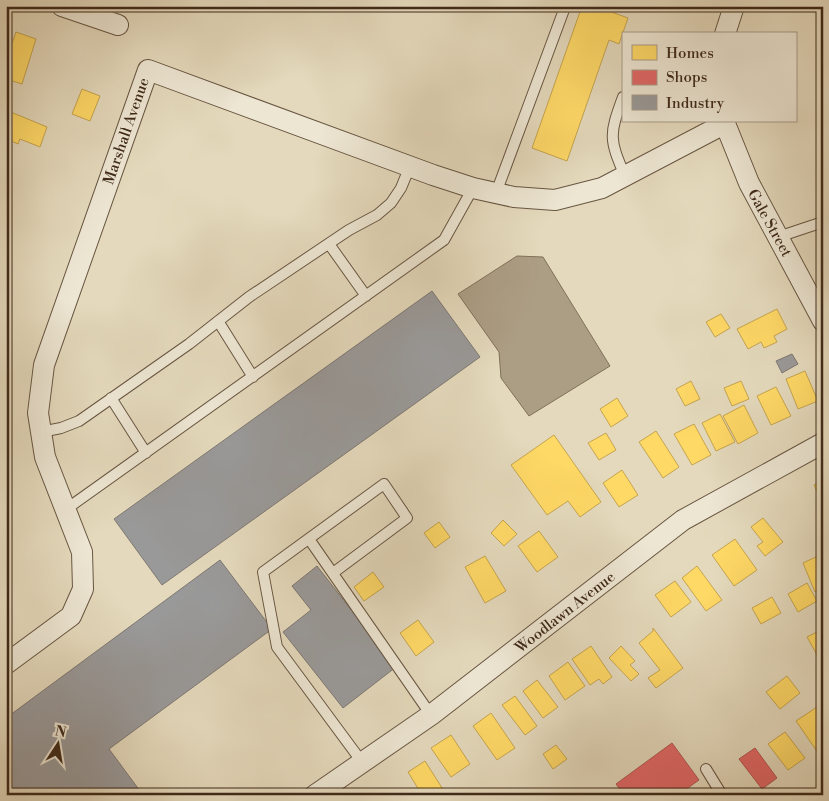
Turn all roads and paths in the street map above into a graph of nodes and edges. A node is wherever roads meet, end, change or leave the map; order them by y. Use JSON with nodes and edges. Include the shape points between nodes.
{"nodes":[{"id":1,"x":62,"y":6,"type":"edge"},
{"id":2,"x":734,"y":6,"type":"edge"},
{"id":3,"x":565,"y":7,"type":"edge"},
{"id":4,"x":118,"y":25,"type":"dead end"},
{"id":5,"x":726,"y":32,"type":"edge"},
{"id":6,"x":622,"y":100,"type":"edge"},
{"id":7,"x":724,"y":123,"type":"edge"},
{"id":8,"x":410,"y":166,"type":"junction"},
{"id":9,"x":625,"y":176,"type":"junction"},
{"id":10,"x":473,"y":188,"type":"junction"},
{"id":11,"x":496,"y":193,"type":"junction"},
{"id":12,"x":823,"y":222,"type":"edge"},
{"id":13,"x":778,"y":237,"type":"junction"},
{"id":14,"x":329,"y":244,"type":"junction"},
{"id":15,"x":366,"y":296,"type":"junction"},
{"id":16,"x":218,"y":321,"type":"junction"},
{"id":17,"x":823,"y":321,"type":"edge"},
{"id":18,"x":253,"y":377,"type":"junction"},
{"id":19,"x":111,"y":398,"type":"junction"},
{"id":20,"x":41,"y":432,"type":"junction"},
{"id":21,"x":823,"y":442,"type":"edge"},
{"id":22,"x":146,"y":452,"type":"junction"},
{"id":23,"x":65,"y":510,"type":"junction"},
{"id":24,"x":309,"y":539,"type":"junction"},
{"id":25,"x":333,"y":572,"type":"junction"},
{"id":26,"x":6,"y":664,"type":"edge"},
{"id":27,"x":431,"y":715,"type":"junction"},
{"id":28,"x":362,"y":762,"type":"junction"},
{"id":29,"x":706,"y":769,"type":"dead end"},
{"id":30,"x":315,"y":795,"type":"edge"},
{"id":31,"x":722,"y":795,"type":"edge"}],
"edges":[{"from":1,"to":4,"type":"street"},
{"from":2,"to":5,"type":"street"},
{"from":3,"to":11,"type":"lane"},
{"from":6,"to":9,"type":"lane","via":[[611,133],[612,145]]},
{"from":7,"to":9,"type":"street","name":"Marshall Avenue"},
{"from":7,"to":13,"type":"street","name":"Gale Street","via":[[749,184]]},
{"from":8,"to":10,"type":"street","name":"Marshall Avenue"},
{"from":8,"to":14,"type":"lane","via":[[391,203]]},
{"from":8,"to":20,"type":"street","name":"Marshall Avenue","via":[[148,70],[44,366],[38,413]]},
{"from":9,"to":11,"type":"street","name":"Marshall Avenue","via":[[602,188],[555,200]]},
{"from":10,"to":11,"type":"street","name":"Marshall Avenue"},
{"from":10,"to":15,"type":"lane","via":[[444,240]]},
{"from":12,"to":13,"type":"lane"},
{"from":13,"to":17,"type":"street","name":"Gale Street"},
{"from":14,"to":15,"type":"lane"},
{"from":14,"to":16,"type":"lane"},
{"from":15,"to":18,"type":"lane"},
{"from":16,"to":18,"type":"lane"},
{"from":16,"to":19,"type":"lane"},
{"from":18,"to":22,"type":"lane"},
{"from":19,"to":20,"type":"lane","via":[[79,421]]},
{"from":19,"to":22,"type":"lane"},
{"from":20,"to":23,"type":"street","name":"Marshall Avenue","via":[[45,457]]},
{"from":21,"to":27,"type":"street","name":"Woodlawn Avenue","via":[[683,520]]},
{"from":22,"to":23,"type":"lane"},
{"from":23,"to":26,"type":"street","name":"Marshall Avenue","via":[[82,552],[84,589],[71,616]]},
{"from":24,"to":25,"type":"lane"},
{"from":24,"to":25,"type":"lane","via":[[384,484],[407,518]]},
{"from":24,"to":28,"type":"lane","via":[[263,572],[277,647]]},
{"from":25,"to":27,"type":"lane"},
{"from":27,"to":28,"type":"street","name":"Woodlawn Avenue"},
{"from":28,"to":30,"type":"street","name":"Woodlawn Avenue"},
{"from":29,"to":31,"type":"lane"}]}
